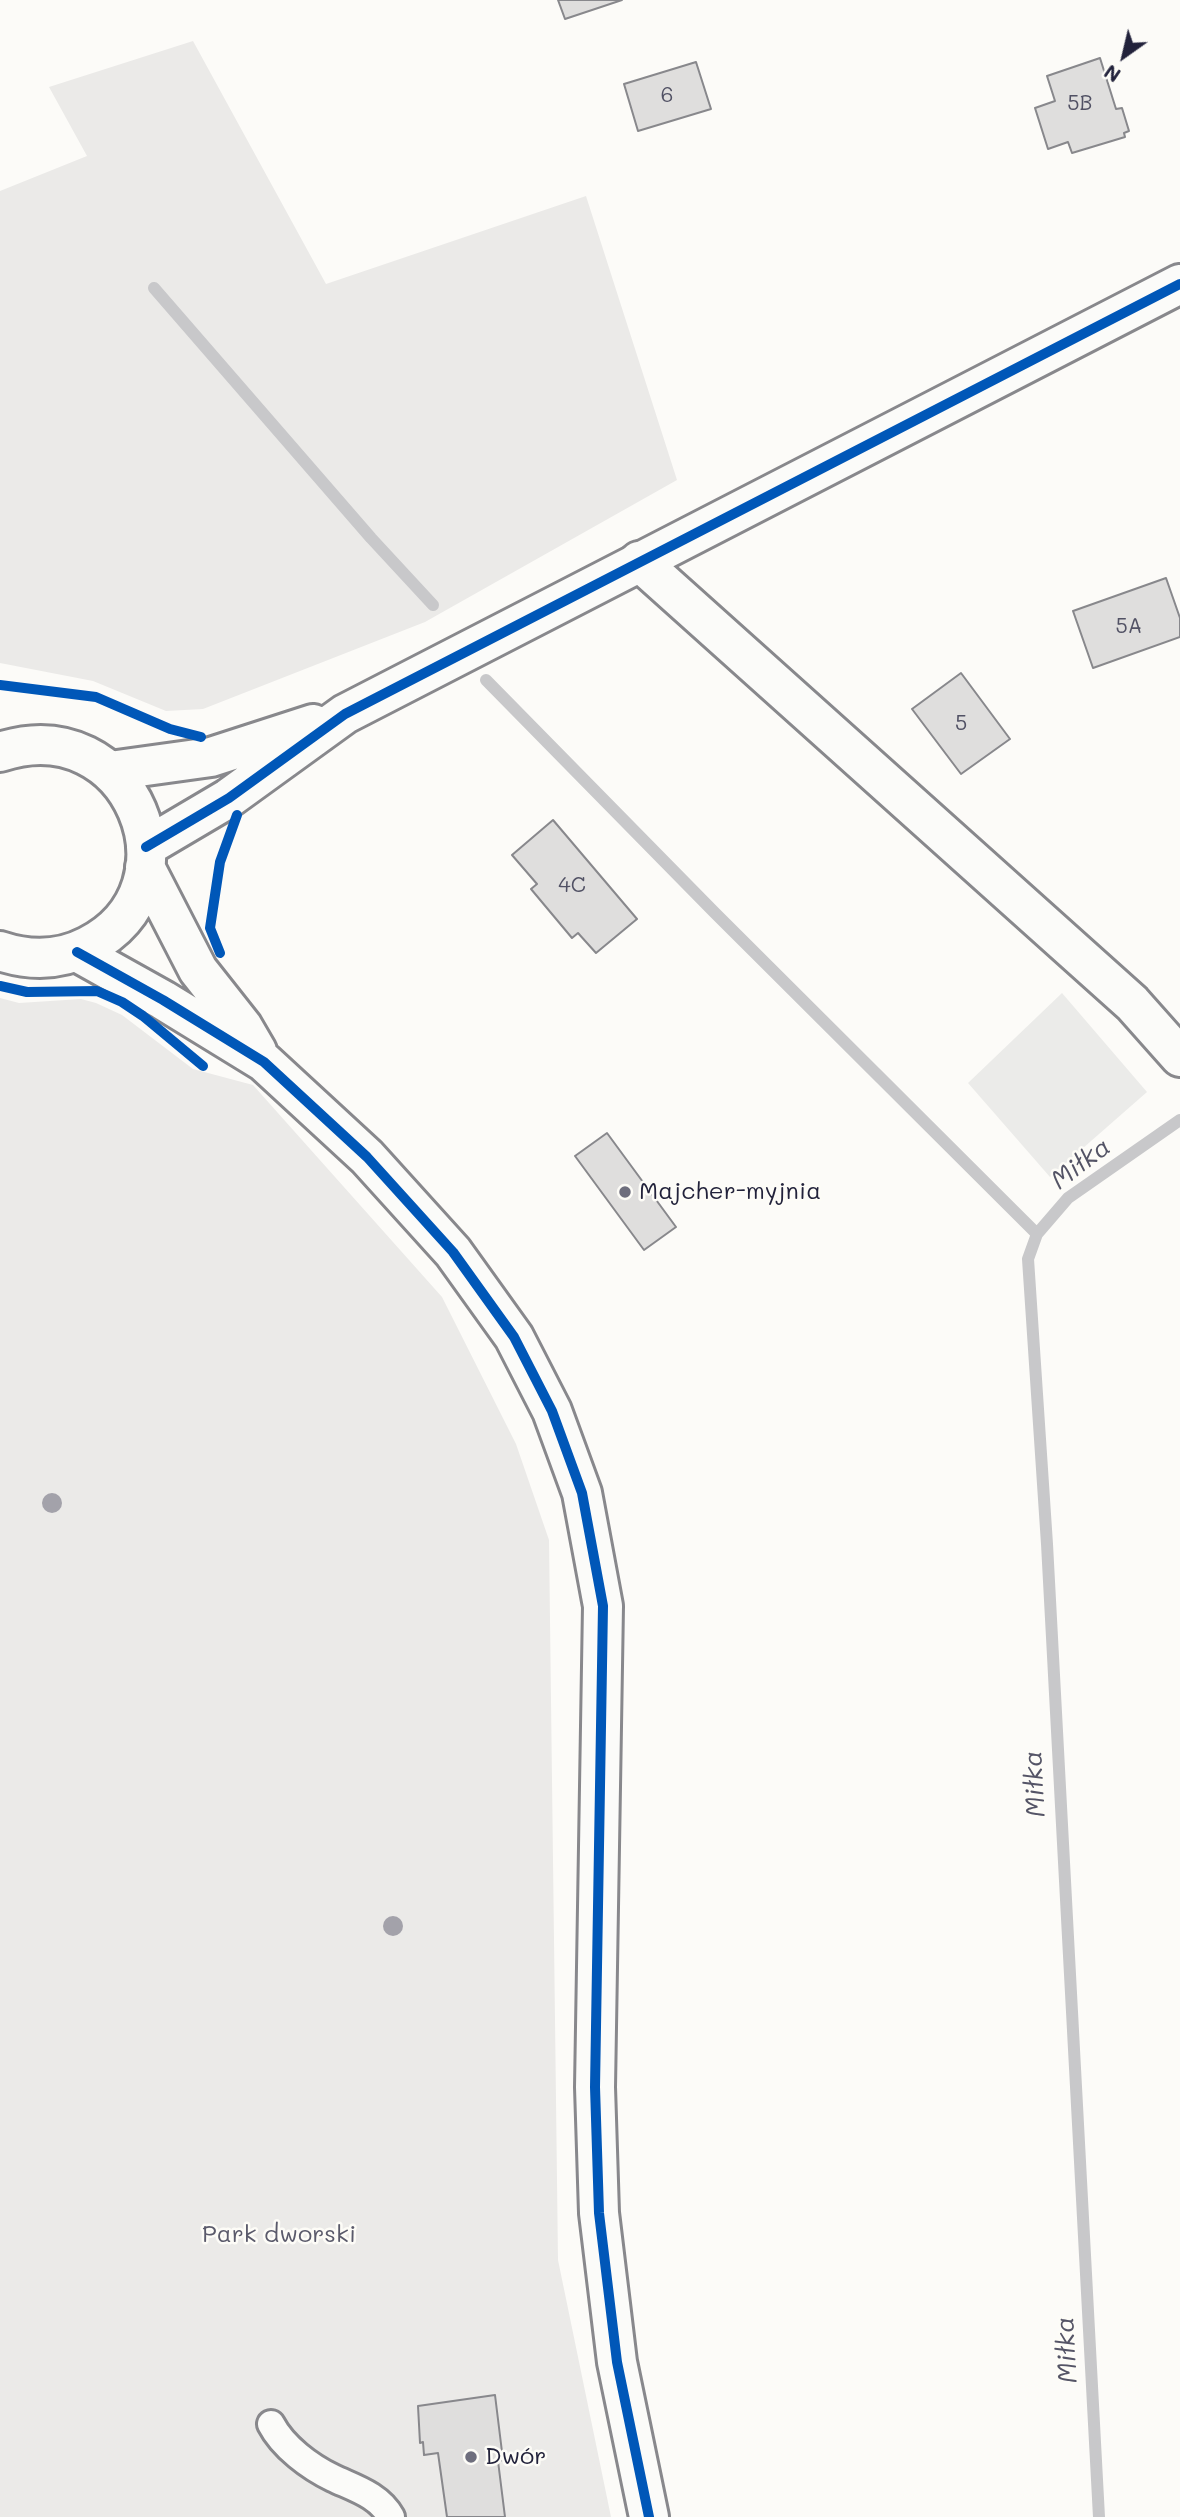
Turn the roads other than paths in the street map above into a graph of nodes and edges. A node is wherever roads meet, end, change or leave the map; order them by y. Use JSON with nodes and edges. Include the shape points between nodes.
{"nodes":[{"id":1,"x":1180,"y":284,"type":"edge"},
{"id":2,"x":639,"y":561,"type":"junction"},
{"id":3,"x":345,"y":713,"type":"junction"},
{"id":4,"x":7,"y":742,"type":"edge"},
{"id":5,"x":110,"y":771,"type":"junction"},
{"id":6,"x":145,"y":857,"type":"junction"},
{"id":7,"x":0,"y":951,"type":"edge"},
{"id":8,"x":77,"y":952,"type":"junction"},
{"id":9,"x":1180,"y":1057,"type":"edge"},
{"id":10,"x":264,"y":1062,"type":"junction"},
{"id":11,"x":271,"y":2424,"type":"dead end"},
{"id":12,"x":391,"y":2517,"type":"edge"},
{"id":13,"x":649,"y":2517,"type":"edge"}],
"edges":[{"from":1,"to":2,"type":"street"},
{"from":2,"to":3,"type":"street"},
{"from":2,"to":9,"type":"street","via":[[1132,1003]]},
{"from":3,"to":5,"type":"street","via":[[211,757]]},
{"from":3,"to":6,"type":"street"},
{"from":4,"to":5,"type":"street","via":[[68,748]]},
{"from":5,"to":6,"type":"street","via":[[135,805],[143,825]]},
{"from":6,"to":8,"type":"street","via":[[139,889],[122,918],[97,942]]},
{"from":6,"to":10,"type":"street","via":[[198,971],[243,1027]]},
{"from":7,"to":8,"type":"street","via":[[21,958],[49,959]]},
{"from":8,"to":10,"type":"street"},
{"from":10,"to":13,"type":"street","via":[[367,1157],[453,1252],[514,1337],[552,1411],[582,1493],[603,1606],[595,2087],[598,2213],[617,2362]]},
{"from":11,"to":12,"type":"lane","via":[[299,2456],[370,2495]]}]}
